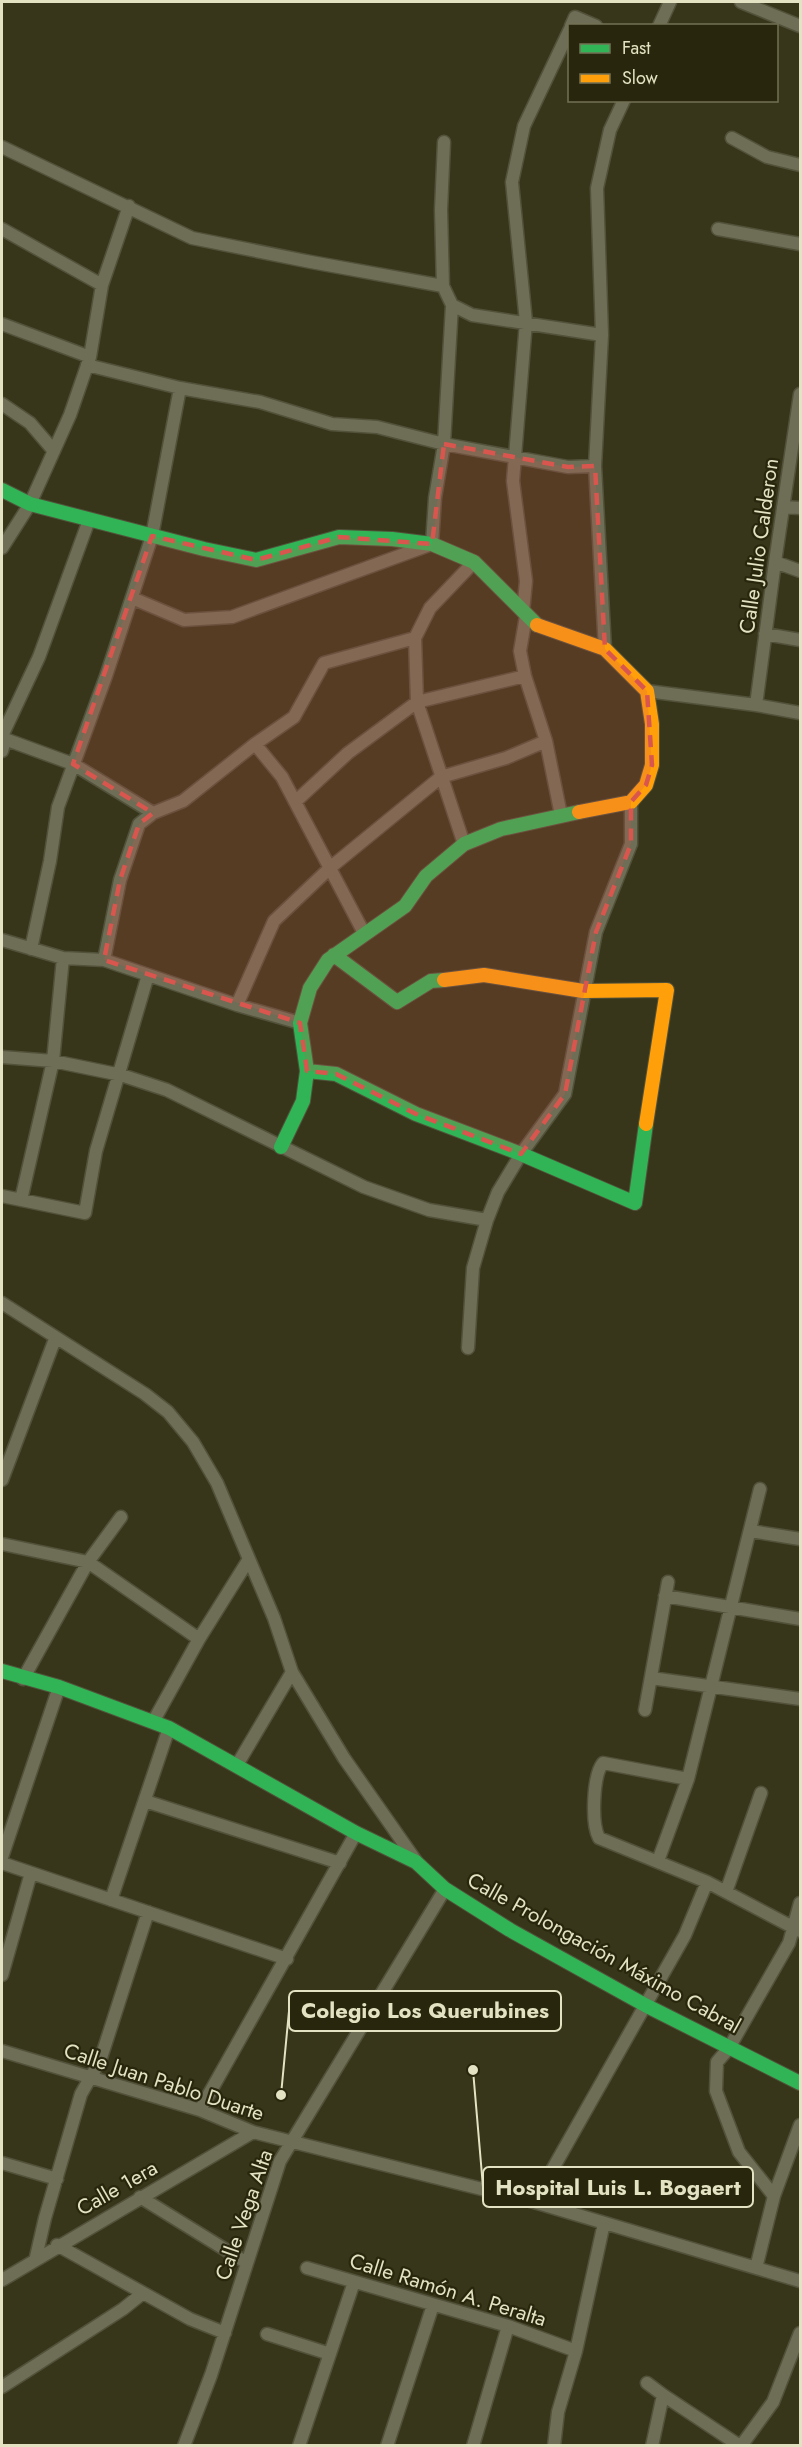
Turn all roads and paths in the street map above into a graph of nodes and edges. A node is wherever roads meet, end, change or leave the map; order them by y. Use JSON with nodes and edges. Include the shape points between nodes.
{"nodes":[{"id":1,"x":670,"y":2,"type":"edge"},
{"id":2,"x":741,"y":2,"type":"edge"},
{"id":3,"x":572,"y":24,"type":"edge"},
{"id":4,"x":591,"y":24,"type":"edge"},
{"id":5,"x":660,"y":24,"type":"edge"},
{"id":6,"x":801,"y":26,"type":"edge"},
{"id":7,"x":568,"y":31,"type":"edge"},
{"id":8,"x":623,"y":102,"type":"edge"},
{"id":9,"x":732,"y":138,"type":"dead end"},
{"id":10,"x":444,"y":142,"type":"dead end"},
{"id":11,"x":2,"y":147,"type":"edge"},
{"id":12,"x":801,"y":165,"type":"edge"},
{"id":13,"x":129,"y":206,"type":"junction"},
{"id":14,"x":2,"y":229,"type":"edge"},
{"id":15,"x":718,"y":229,"type":"dead end"},
{"id":16,"x":801,"y":244,"type":"edge"},
{"id":17,"x":102,"y":285,"type":"junction"},
{"id":18,"x":443,"y":286,"type":"junction"},
{"id":19,"x":452,"y":305,"type":"junction"},
{"id":20,"x":526,"y":322,"type":"junction"},
{"id":21,"x":2,"y":324,"type":"edge"},
{"id":22,"x":602,"y":335,"type":"junction"},
{"id":23,"x":89,"y":361,"type":"junction"},
{"id":24,"x":180,"y":388,"type":"junction"},
{"id":25,"x":801,"y":394,"type":"edge"},
{"id":26,"x":2,"y":404,"type":"edge"},
{"id":27,"x":799,"y":423,"type":"edge"},
{"id":28,"x":444,"y":444,"type":"junction"},
{"id":29,"x":54,"y":451,"type":"junction"},
{"id":30,"x":516,"y":458,"type":"junction"},
{"id":31,"x":595,"y":466,"type":"junction"},
{"id":32,"x":2,"y":490,"type":"edge"},
{"id":33,"x":30,"y":504,"type":"junction"},
{"id":34,"x":783,"y":507,"type":"junction"},
{"id":35,"x":801,"y":508,"type":"edge"},
{"id":36,"x":89,"y":520,"type":"junction"},
{"id":37,"x":152,"y":536,"type":"junction"},
{"id":38,"x":432,"y":544,"type":"junction"},
{"id":39,"x":2,"y":549,"type":"edge"},
{"id":40,"x":474,"y":562,"type":"junction"},
{"id":41,"x":775,"y":562,"type":"junction"},
{"id":42,"x":801,"y":572,"type":"edge"},
{"id":43,"x":132,"y":598,"type":"junction"},
{"id":44,"x":524,"y":614,"type":"junction"},
{"id":45,"x":765,"y":634,"type":"junction"},
{"id":46,"x":415,"y":638,"type":"junction"},
{"id":47,"x":801,"y":640,"type":"edge"},
{"id":48,"x":606,"y":649,"type":"junction"},
{"id":49,"x":525,"y":676,"type":"junction"},
{"id":50,"x":647,"y":691,"type":"junction"},
{"id":51,"x":417,"y":702,"type":"junction"},
{"id":52,"x":756,"y":705,"type":"junction"},
{"id":53,"x":801,"y":713,"type":"edge"},
{"id":54,"x":2,"y":741,"type":"edge"},
{"id":55,"x":546,"y":741,"type":"junction"},
{"id":56,"x":255,"y":744,"type":"junction"},
{"id":57,"x":74,"y":764,"type":"junction"},
{"id":58,"x":441,"y":777,"type":"junction"},
{"id":59,"x":295,"y":802,"type":"junction"},
{"id":60,"x":631,"y":802,"type":"junction"},
{"id":61,"x":153,"y":813,"type":"junction"},
{"id":62,"x":561,"y":815,"type":"junction"},
{"id":63,"x":464,"y":844,"type":"junction"},
{"id":64,"x":331,"y":867,"type":"junction"},
{"id":65,"x":364,"y":933,"type":"junction"},
{"id":66,"x":2,"y":940,"type":"edge"},
{"id":67,"x":31,"y":949,"type":"junction"},
{"id":68,"x":334,"y":955,"type":"junction"},
{"id":69,"x":63,"y":958,"type":"junction"},
{"id":70,"x":104,"y":960,"type":"junction"},
{"id":71,"x":148,"y":975,"type":"junction"},
{"id":72,"x":584,"y":991,"type":"junction"},
{"id":73,"x":237,"y":1005,"type":"junction"},
{"id":74,"x":300,"y":1023,"type":"junction"},
{"id":75,"x":2,"y":1057,"type":"edge"},
{"id":76,"x":53,"y":1061,"type":"junction"},
{"id":77,"x":307,"y":1071,"type":"junction"},
{"id":78,"x":121,"y":1075,"type":"junction"},
{"id":79,"x":281,"y":1147,"type":"junction"},
{"id":80,"x":521,"y":1154,"type":"junction"},
{"id":81,"x":2,"y":1196,"type":"edge"},
{"id":82,"x":21,"y":1200,"type":"junction"},
{"id":83,"x":487,"y":1220,"type":"junction"},
{"id":84,"x":2,"y":1303,"type":"edge"},
{"id":85,"x":55,"y":1339,"type":"junction"},
{"id":86,"x":468,"y":1348,"type":"dead end"},
{"id":87,"x":2,"y":1480,"type":"edge"},
{"id":88,"x":760,"y":1489,"type":"dead end"},
{"id":89,"x":121,"y":1517,"type":"dead end"},
{"id":90,"x":751,"y":1531,"type":"junction"},
{"id":91,"x":801,"y":1539,"type":"edge"},
{"id":92,"x":2,"y":1544,"type":"edge"},
{"id":93,"x":249,"y":1559,"type":"junction"},
{"id":94,"x":88,"y":1562,"type":"junction"},
{"id":95,"x":668,"y":1582,"type":"dead end"},
{"id":96,"x":665,"y":1596,"type":"junction"},
{"id":97,"x":732,"y":1607,"type":"junction"},
{"id":98,"x":801,"y":1619,"type":"edge"},
{"id":99,"x":199,"y":1639,"type":"junction"},
{"id":100,"x":2,"y":1671,"type":"edge"},
{"id":101,"x":292,"y":1672,"type":"junction"},
{"id":102,"x":651,"y":1678,"type":"junction"},
{"id":103,"x":23,"y":1679,"type":"junction"},
{"id":104,"x":711,"y":1685,"type":"junction"},
{"id":105,"x":59,"y":1687,"type":"junction"},
{"id":106,"x":801,"y":1699,"type":"edge"},
{"id":107,"x":645,"y":1710,"type":"dead end"},
{"id":108,"x":153,"y":1722,"type":"junction"},
{"id":109,"x":170,"y":1728,"type":"junction"},
{"id":110,"x":237,"y":1765,"type":"junction"},
{"id":111,"x":688,"y":1779,"type":"junction"},
{"id":112,"x":761,"y":1793,"type":"dead end"},
{"id":113,"x":144,"y":1801,"type":"junction"},
{"id":114,"x":356,"y":1833,"type":"junction"},
{"id":115,"x":2,"y":1857,"type":"edge"},
{"id":116,"x":658,"y":1861,"type":"junction"},
{"id":117,"x":416,"y":1862,"type":"junction"},
{"id":118,"x":2,"y":1863,"type":"edge"},
{"id":119,"x":340,"y":1863,"type":"junction"},
{"id":120,"x":31,"y":1873,"type":"junction"},
{"id":121,"x":707,"y":1882,"type":"junction"},
{"id":122,"x":445,"y":1889,"type":"junction"},
{"id":123,"x":726,"y":1892,"type":"junction"},
{"id":124,"x":111,"y":1900,"type":"junction"},
{"id":125,"x":801,"y":1903,"type":"edge"},
{"id":126,"x":148,"y":1912,"type":"junction"},
{"id":127,"x":798,"y":1929,"type":"edge"},
{"id":128,"x":287,"y":1959,"type":"junction"},
{"id":129,"x":2,"y":1976,"type":"edge"},
{"id":130,"x":645,"y":2005,"type":"junction"},
{"id":131,"x":729,"y":2048,"type":"junction"},
{"id":132,"x":2,"y":2051,"type":"edge"},
{"id":133,"x":90,"y":2078,"type":"junction"},
{"id":134,"x":801,"y":2084,"type":"edge"},
{"id":135,"x":200,"y":2110,"type":"junction"},
{"id":136,"x":801,"y":2125,"type":"edge"},
{"id":137,"x":253,"y":2132,"type":"junction"},
{"id":138,"x":293,"y":2142,"type":"junction"},
{"id":139,"x":2,"y":2163,"type":"edge"},
{"id":140,"x":57,"y":2179,"type":"junction"},
{"id":141,"x":774,"y":2196,"type":"junction"},
{"id":142,"x":140,"y":2198,"type":"junction"},
{"id":143,"x":534,"y":2202,"type":"junction"},
{"id":144,"x":604,"y":2223,"type":"junction"},
{"id":145,"x":57,"y":2245,"type":"junction"},
{"id":146,"x":36,"y":2257,"type":"junction"},
{"id":147,"x":247,"y":2263,"type":"junction"},
{"id":148,"x":307,"y":2268,"type":"dead end"},
{"id":149,"x":756,"y":2268,"type":"junction"},
{"id":150,"x":3,"y":2277,"type":"edge"},
{"id":151,"x":801,"y":2281,"type":"edge"},
{"id":152,"x":354,"y":2282,"type":"junction"},
{"id":153,"x":143,"y":2293,"type":"junction"},
{"id":154,"x":434,"y":2305,"type":"junction"},
{"id":155,"x":508,"y":2326,"type":"junction"},
{"id":156,"x":225,"y":2333,"type":"junction"},
{"id":157,"x":801,"y":2333,"type":"edge"},
{"id":158,"x":267,"y":2334,"type":"dead end"},
{"id":159,"x":576,"y":2351,"type":"junction"},
{"id":160,"x":330,"y":2354,"type":"junction"},
{"id":161,"x":647,"y":2383,"type":"dead end"},
{"id":162,"x":2,"y":2387,"type":"edge"},
{"id":163,"x":663,"y":2395,"type":"junction"},
{"id":164,"x":184,"y":2445,"type":"edge"},
{"id":165,"x":299,"y":2445,"type":"edge"},
{"id":166,"x":387,"y":2445,"type":"edge"},
{"id":167,"x":473,"y":2445,"type":"edge"},
{"id":168,"x":554,"y":2445,"type":"edge"},
{"id":169,"x":652,"y":2445,"type":"edge"},
{"id":170,"x":741,"y":2445,"type":"edge"}],
"edges":[{"from":1,"to":5,"type":"street"},
{"from":2,"to":6,"type":"street"},
{"from":3,"to":4,"type":"street","via":[[575,17]]},
{"from":7,"to":20,"type":"street","via":[[524,126],[512,182]]},
{"from":8,"to":22,"type":"street","via":[[610,130],[597,188]]},
{"from":9,"to":12,"type":"street","via":[[767,157]]},
{"from":10,"to":18,"type":"street"},
{"from":11,"to":13,"type":"street"},
{"from":13,"to":17,"type":"street"},
{"from":13,"to":18,"type":"street","via":[[192,238]]},
{"from":14,"to":17,"type":"street"},
{"from":15,"to":16,"type":"street"},
{"from":17,"to":23,"type":"street"},
{"from":18,"to":19,"type":"street"},
{"from":19,"to":20,"type":"street","via":[[472,315]]},
{"from":19,"to":28,"type":"street"},
{"from":20,"to":22,"type":"street"},
{"from":20,"to":30,"type":"street"},
{"from":21,"to":23,"type":"street"},
{"from":22,"to":31,"type":"street"},
{"from":23,"to":24,"type":"street"},
{"from":23,"to":29,"type":"street"},
{"from":24,"to":28,"type":"street","via":[[260,402],[332,424],[377,427]]},
{"from":24,"to":37,"type":"street"},
{"from":25,"to":27,"type":"street","name":"Calle Julio Calderon"},
{"from":26,"to":29,"type":"street","via":[[30,423]]},
{"from":27,"to":34,"type":"street","name":"Calle Julio Calderon"},
{"from":28,"to":30,"type":"street"},
{"from":28,"to":38,"type":"street"},
{"from":29,"to":33,"type":"street"},
{"from":30,"to":31,"type":"street","via":[[568,467]]},
{"from":30,"to":44,"type":"street","via":[[513,481],[526,581]]},
{"from":31,"to":48,"type":"street"},
{"from":32,"to":33,"type":"street"},
{"from":33,"to":36,"type":"street"},
{"from":33,"to":39,"type":"street"},
{"from":34,"to":35,"type":"street"},
{"from":34,"to":41,"type":"street","name":"Calle Julio Calderon"},
{"from":36,"to":37,"type":"street"},
{"from":36,"to":54,"type":"street","via":[[39,657]]},
{"from":37,"to":38,"type":"street","via":[[256,560],[339,537]]},
{"from":37,"to":43,"type":"street"},
{"from":38,"to":40,"type":"street"},
{"from":38,"to":43,"type":"street","via":[[232,617],[184,620]]},
{"from":40,"to":44,"type":"street"},
{"from":40,"to":46,"type":"street","via":[[430,608]]},
{"from":41,"to":42,"type":"street"},
{"from":41,"to":45,"type":"street","name":"Calle Julio Calderon"},
{"from":43,"to":57,"type":"street"},
{"from":44,"to":48,"type":"street","via":[[534,624]]},
{"from":44,"to":49,"type":"street","via":[[520,651]]},
{"from":45,"to":47,"type":"street"},
{"from":45,"to":52,"type":"street","name":"Calle Julio Calderon"},
{"from":46,"to":51,"type":"street"},
{"from":46,"to":56,"type":"street","via":[[324,663],[294,717]]},
{"from":48,"to":50,"type":"street"},
{"from":49,"to":51,"type":"street"},
{"from":49,"to":55,"type":"street"},
{"from":50,"to":52,"type":"street"},
{"from":50,"to":60,"type":"street","via":[[652,765],[646,785]]},
{"from":51,"to":58,"type":"street"},
{"from":51,"to":59,"type":"street","via":[[348,753]]},
{"from":52,"to":53,"type":"street"},
{"from":54,"to":57,"type":"street"},
{"from":55,"to":58,"type":"street","via":[[506,758]]},
{"from":55,"to":62,"type":"street"},
{"from":56,"to":59,"type":"street","via":[[282,777]]},
{"from":56,"to":61,"type":"street","via":[[183,801]]},
{"from":57,"to":61,"type":"street"},
{"from":57,"to":67,"type":"street","via":[[58,807]]},
{"from":58,"to":63,"type":"street"},
{"from":58,"to":64,"type":"street"},
{"from":59,"to":64,"type":"street"},
{"from":60,"to":62,"type":"street"},
{"from":60,"to":72,"type":"street","via":[[631,844],[596,932]]},
{"from":61,"to":70,"type":"street","via":[[139,824],[120,880]]},
{"from":62,"to":63,"type":"street","via":[[501,829]]},
{"from":63,"to":65,"type":"street","via":[[426,876],[405,906]]},
{"from":64,"to":65,"type":"street"},
{"from":64,"to":73,"type":"street","via":[[274,921]]},
{"from":65,"to":68,"type":"street"},
{"from":66,"to":67,"type":"street"},
{"from":67,"to":69,"type":"street"},
{"from":68,"to":72,"type":"street","via":[[397,1002],[431,981],[484,975]]},
{"from":68,"to":74,"type":"street","via":[[310,988]]},
{"from":69,"to":70,"type":"street"},
{"from":69,"to":76,"type":"street"},
{"from":70,"to":71,"type":"street"},
{"from":71,"to":73,"type":"street"},
{"from":71,"to":78,"type":"street"},
{"from":72,"to":80,"type":"street","via":[[565,1094]]},
{"from":72,"to":80,"type":"street","via":[[667,990],[635,1203]]},
{"from":73,"to":74,"type":"street"},
{"from":74,"to":77,"type":"street"},
{"from":75,"to":76,"type":"street"},
{"from":76,"to":78,"type":"street"},
{"from":76,"to":82,"type":"street"},
{"from":77,"to":79,"type":"street","via":[[303,1101]]},
{"from":77,"to":80,"type":"street","via":[[336,1074],[416,1114]]},
{"from":78,"to":79,"type":"street","via":[[167,1090]]},
{"from":78,"to":82,"type":"street","via":[[96,1151],[85,1213]]},
{"from":79,"to":83,"type":"street","via":[[364,1187],[429,1210]]},
{"from":80,"to":83,"type":"street","via":[[498,1192]]},
{"from":81,"to":82,"type":"street"},
{"from":83,"to":86,"type":"street","via":[[473,1268]]},
{"from":84,"to":85,"type":"street"},
{"from":85,"to":87,"type":"street"},
{"from":85,"to":93,"type":"street","via":[[145,1394],[181,1426],[217,1484]]},
{"from":88,"to":90,"type":"street"},
{"from":89,"to":94,"type":"street"},
{"from":90,"to":91,"type":"street"},
{"from":90,"to":97,"type":"street"},
{"from":92,"to":94,"type":"street"},
{"from":93,"to":99,"type":"street"},
{"from":93,"to":101,"type":"street"},
{"from":94,"to":99,"type":"street"},
{"from":94,"to":103,"type":"street"},
{"from":95,"to":96,"type":"street"},
{"from":96,"to":97,"type":"street"},
{"from":96,"to":102,"type":"street"},
{"from":97,"to":98,"type":"street"},
{"from":97,"to":104,"type":"street"},
{"from":99,"to":108,"type":"street"},
{"from":100,"to":103,"type":"street","name":"Calle Prolongación Máximo Cabral"},
{"from":101,"to":110,"type":"street"},
{"from":101,"to":117,"type":"street","via":[[344,1758]]},
{"from":102,"to":104,"type":"street"},
{"from":102,"to":107,"type":"street"},
{"from":103,"to":105,"type":"street","name":"Calle Prolongación Máximo Cabral"},
{"from":104,"to":106,"type":"street"},
{"from":104,"to":111,"type":"street"},
{"from":105,"to":108,"type":"street","name":"Calle Prolongación Máximo Cabral"},
{"from":105,"to":115,"type":"street"},
{"from":108,"to":109,"type":"street","name":"Calle Prolongación Máximo Cabral"},
{"from":109,"to":110,"type":"street","name":"Calle Prolongación Máximo Cabral"},
{"from":109,"to":113,"type":"street"},
{"from":110,"to":114,"type":"street","name":"Calle Prolongación Máximo Cabral"},
{"from":111,"to":116,"type":"street"},
{"from":111,"to":116,"type":"street","via":[[603,1763],[599,1768],[596,1829],[603,1840]]},
{"from":112,"to":123,"type":"street"},
{"from":113,"to":119,"type":"street"},
{"from":113,"to":124,"type":"street"},
{"from":114,"to":117,"type":"street","name":"Calle Prolongación Máximo Cabral"},
{"from":114,"to":119,"type":"street"},
{"from":116,"to":121,"type":"street"},
{"from":117,"to":122,"type":"street","name":"Calle Prolongación Máximo Cabral"},
{"from":118,"to":120,"type":"street"},
{"from":119,"to":128,"type":"street"},
{"from":120,"to":124,"type":"street"},
{"from":120,"to":129,"type":"street"},
{"from":121,"to":123,"type":"street"},
{"from":121,"to":130,"type":"street","via":[[685,1935]]},
{"from":122,"to":130,"type":"street","name":"Calle Prolongación Máximo Cabral"},
{"from":122,"to":138,"type":"street","name":"Calle Vega Alta"},
{"from":123,"to":127,"type":"street"},
{"from":124,"to":126,"type":"street"},
{"from":125,"to":127,"type":"street","via":[[797,1911]]},
{"from":126,"to":128,"type":"street"},
{"from":126,"to":133,"type":"street","via":[[100,2061]]},
{"from":127,"to":131,"type":"street"},
{"from":128,"to":135,"type":"street"},
{"from":130,"to":131,"type":"street","name":"Calle Prolongación Máximo Cabral"},
{"from":130,"to":143,"type":"street"},
{"from":131,"to":134,"type":"street","name":"Calle Prolongación Máximo Cabral"},
{"from":131,"to":141,"type":"street","via":[[717,2062],[716,2091],[739,2152]]},
{"from":132,"to":133,"type":"street","name":"Calle Juan Pablo Duarte"},
{"from":133,"to":135,"type":"street","name":"Calle Juan Pablo Duarte"},
{"from":133,"to":140,"type":"street","via":[[81,2094]]},
{"from":135,"to":137,"type":"street","name":"Calle Juan Pablo Duarte"},
{"from":136,"to":141,"type":"street"},
{"from":137,"to":138,"type":"street","name":"Calle Juan Pablo Duarte"},
{"from":137,"to":142,"type":"street","name":"Calle 1era"},
{"from":138,"to":143,"type":"street","name":"Calle Juan Pablo Duarte"},
{"from":138,"to":147,"type":"street","name":"Calle Vega Alta","via":[[280,2161]]},
{"from":139,"to":140,"type":"street"},
{"from":140,"to":146,"type":"street"},
{"from":141,"to":149,"type":"street"},
{"from":142,"to":145,"type":"street","name":"Calle 1era"},
{"from":142,"to":147,"type":"street"},
{"from":143,"to":144,"type":"street","name":"Calle Juan Pablo Duarte"},
{"from":144,"to":149,"type":"street","name":"Calle Juan Pablo Duarte"},
{"from":144,"to":159,"type":"street"},
{"from":145,"to":146,"type":"street","name":"Calle 1era"},
{"from":145,"to":153,"type":"street"},
{"from":146,"to":150,"type":"street","name":"Calle 1era"},
{"from":147,"to":156,"type":"street","name":"Calle Vega Alta"},
{"from":148,"to":152,"type":"street","name":"Calle Ramón A. Peralta"},
{"from":149,"to":151,"type":"street","name":"Calle Juan Pablo Duarte"},
{"from":152,"to":154,"type":"street","name":"Calle Ramón A. Peralta"},
{"from":152,"to":160,"type":"street"},
{"from":153,"to":156,"type":"street"},
{"from":153,"to":162,"type":"street"},
{"from":154,"to":155,"type":"street","name":"Calle Ramón A. Peralta"},
{"from":154,"to":166,"type":"street"},
{"from":155,"to":159,"type":"street","name":"Calle Ramón A. Peralta"},
{"from":155,"to":167,"type":"street"},
{"from":156,"to":164,"type":"street","name":"Calle Vega Alta"},
{"from":157,"to":170,"type":"street","via":[[773,2402]]},
{"from":158,"to":160,"type":"street"},
{"from":159,"to":168,"type":"street","via":[[558,2412]]},
{"from":160,"to":165,"type":"street"},
{"from":161,"to":163,"type":"street"},
{"from":163,"to":169,"type":"street"},
{"from":163,"to":170,"type":"street"}]}
